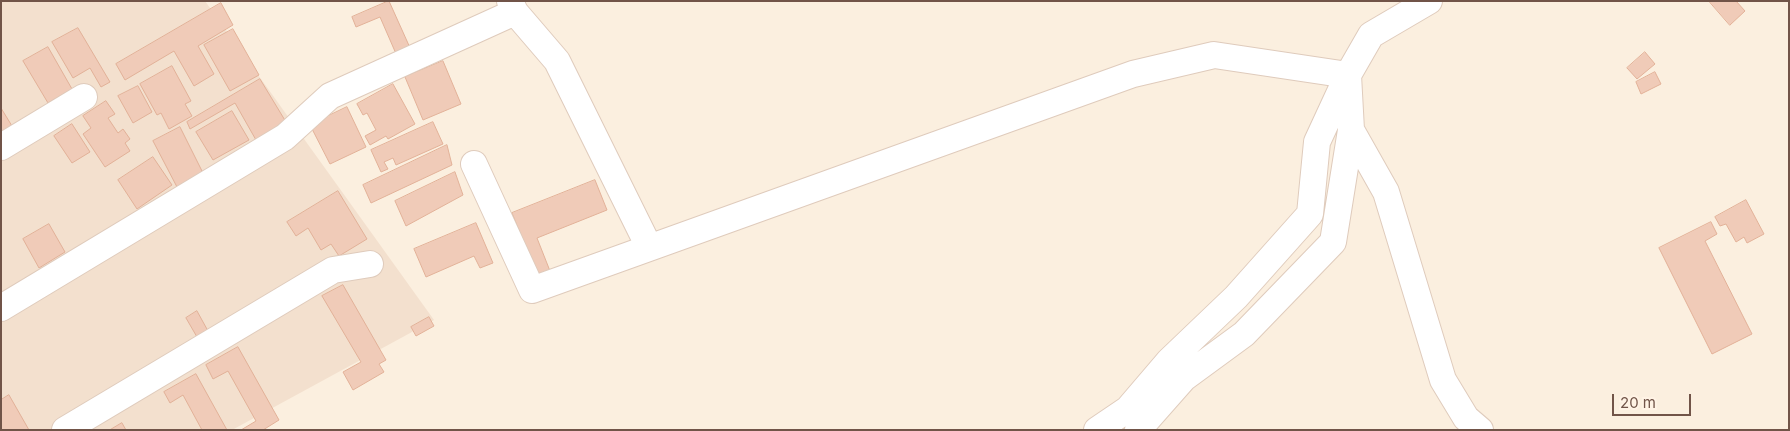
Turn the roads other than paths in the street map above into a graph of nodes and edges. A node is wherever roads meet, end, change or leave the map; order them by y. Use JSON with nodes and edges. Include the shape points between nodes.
{"nodes":[{"id":1,"x":1428,"y":1,"type":"edge"},
{"id":2,"x":512,"y":7,"type":"edge"},
{"id":3,"x":1348,"y":75,"type":"junction"},
{"id":4,"x":84,"y":97,"type":"dead end"},
{"id":5,"x":1351,"y":130,"type":"junction"},
{"id":6,"x":1,"y":147,"type":"edge"},
{"id":7,"x":474,"y":164,"type":"dead end"},
{"id":8,"x":649,"y":248,"type":"junction"},
{"id":9,"x":370,"y":264,"type":"dead end"},
{"id":10,"x":1,"y":308,"type":"edge"},
{"id":11,"x":66,"y":430,"type":"edge"},
{"id":12,"x":1097,"y":430,"type":"edge"},
{"id":13,"x":1138,"y":430,"type":"edge"},
{"id":14,"x":1480,"y":430,"type":"edge"}],
"edges":[{"from":1,"to":3,"type":"street","via":[[1371,35]]},
{"from":2,"to":8,"type":"street","via":[[556,60]]},
{"from":2,"to":10,"type":"street","via":[[330,96],[285,137]]},
{"from":3,"to":5,"type":"street"},
{"from":3,"to":8,"type":"street","via":[[1214,55],[1133,74]]},
{"from":3,"to":12,"type":"street","via":[[1318,142],[1310,214],[1236,298],[1169,361],[1128,409]]},
{"from":4,"to":6,"type":"street"},
{"from":5,"to":13,"type":"street","via":[[1333,242],[1244,334],[1184,378]]},
{"from":5,"to":14,"type":"street","via":[[1386,192],[1443,380],[1466,418]]},
{"from":7,"to":8,"type":"street","via":[[532,290]]},
{"from":9,"to":11,"type":"street","via":[[334,270]]}]}
